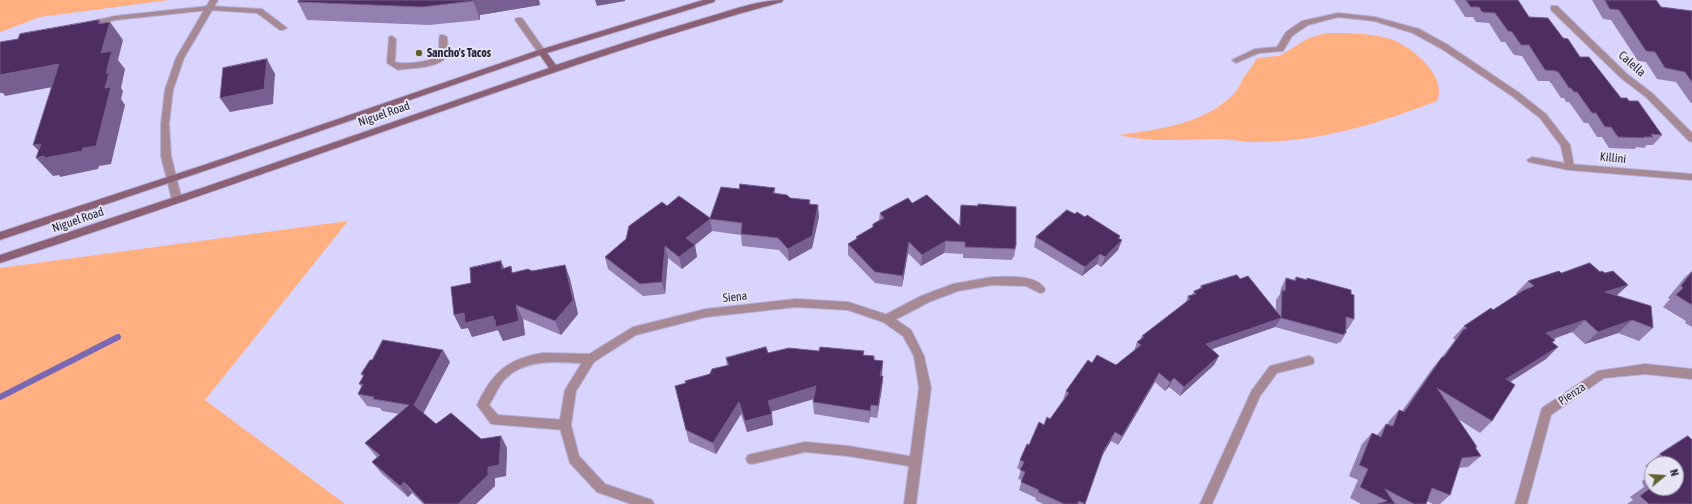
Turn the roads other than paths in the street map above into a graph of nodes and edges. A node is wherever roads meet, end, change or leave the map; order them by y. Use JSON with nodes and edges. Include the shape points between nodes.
{"nodes":[{"id":1,"x":214,"y":0,"type":"edge"},
{"id":2,"x":711,"y":0,"type":"edge"},
{"id":3,"x":779,"y":0,"type":"edge"},
{"id":4,"x":209,"y":8,"type":"junction"},
{"id":5,"x":1554,"y":8,"type":"dead end"},
{"id":6,"x":519,"y":20,"type":"dead end"},
{"id":7,"x":77,"y":28,"type":"edge"},
{"id":8,"x":283,"y":28,"type":"dead end"},
{"id":9,"x":443,"y":37,"type":"dead end"},
{"id":10,"x":392,"y":39,"type":"dead end"},
{"id":11,"x":542,"y":52,"type":"junction"},
{"id":12,"x":1236,"y":60,"type":"dead end"},
{"id":13,"x":554,"y":68,"type":"junction"},
{"id":14,"x":1692,"y":139,"type":"edge"},
{"id":15,"x":1532,"y":160,"type":"dead end"},
{"id":16,"x":1569,"y":167,"type":"junction"},
{"id":17,"x":1692,"y":177,"type":"edge"},
{"id":18,"x":171,"y":179,"type":"junction"},
{"id":19,"x":177,"y":200,"type":"junction"},
{"id":20,"x":0,"y":236,"type":"edge"},
{"id":21,"x":0,"y":259,"type":"edge"},
{"id":22,"x":1040,"y":289,"type":"dead end"},
{"id":23,"x":887,"y":319,"type":"junction"},
{"id":24,"x":590,"y":359,"type":"junction"},
{"id":25,"x":1309,"y":361,"type":"dead end"},
{"id":26,"x":1692,"y":374,"type":"edge"},
{"id":27,"x":565,"y":425,"type":"junction"},
{"id":28,"x":752,"y":459,"type":"dead end"},
{"id":29,"x":915,"y":462,"type":"junction"},
{"id":30,"x":648,"y":504,"type":"edge"},
{"id":31,"x":910,"y":504,"type":"edge"},
{"id":32,"x":1206,"y":504,"type":"edge"},
{"id":33,"x":1521,"y":504,"type":"edge"}],
"edges":[{"from":1,"to":4,"type":"street"},
{"from":2,"to":11,"type":"main road","name":"Niguel Road"},
{"from":3,"to":13,"type":"main road","name":"Niguel Road","via":[[720,15]]},
{"from":4,"to":7,"type":"street","via":[[115,18]]},
{"from":4,"to":8,"type":"street","via":[[260,11]]},
{"from":4,"to":18,"type":"street","via":[[180,58],[169,90],[165,124],[166,156]]},
{"from":5,"to":14,"type":"street","name":"Calella","via":[[1624,76],[1649,94]]},
{"from":6,"to":11,"type":"street"},
{"from":9,"to":10,"type":"street","via":[[443,55],[439,60],[398,67],[391,63]]},
{"from":11,"to":13,"type":"main road"},
{"from":11,"to":18,"type":"main road","name":"Niguel Road"},
{"from":12,"to":16,"type":"street","via":[[1258,51],[1280,49],[1289,34],[1305,23],[1338,15],[1375,19],[1416,31],[1452,51],[1543,116],[1565,145]]},
{"from":13,"to":19,"type":"main road","name":"Niguel Road"},
{"from":15,"to":16,"type":"street","name":"Killini"},
{"from":16,"to":17,"type":"street","name":"Killini"},
{"from":18,"to":19,"type":"street"},
{"from":18,"to":20,"type":"main road","name":"Niguel Road"},
{"from":19,"to":21,"type":"main road","name":"Niguel Road"},
{"from":22,"to":23,"type":"street","via":[[1028,282],[992,281],[956,287],[925,299]]},
{"from":23,"to":24,"type":"street","name":"Siena","via":[[848,306],[796,303],[706,313],[633,331]]},
{"from":23,"to":29,"type":"street","name":"Siena","via":[[907,333],[919,356],[925,388]]},
{"from":24,"to":27,"type":"street","name":"Siena","via":[[571,390]]},
{"from":24,"to":27,"type":"street","via":[[549,357],[520,362],[500,377],[483,405],[495,420]]},
{"from":25,"to":32,"type":"street","via":[[1274,369],[1256,393]]},
{"from":26,"to":33,"type":"street","name":"Pienza","via":[[1645,369],[1602,374],[1546,412]]},
{"from":27,"to":30,"type":"street","name":"Siena","via":[[574,459],[601,488]]},
{"from":28,"to":29,"type":"street","via":[[805,447]]},
{"from":29,"to":31,"type":"street","name":"Siena"}]}
